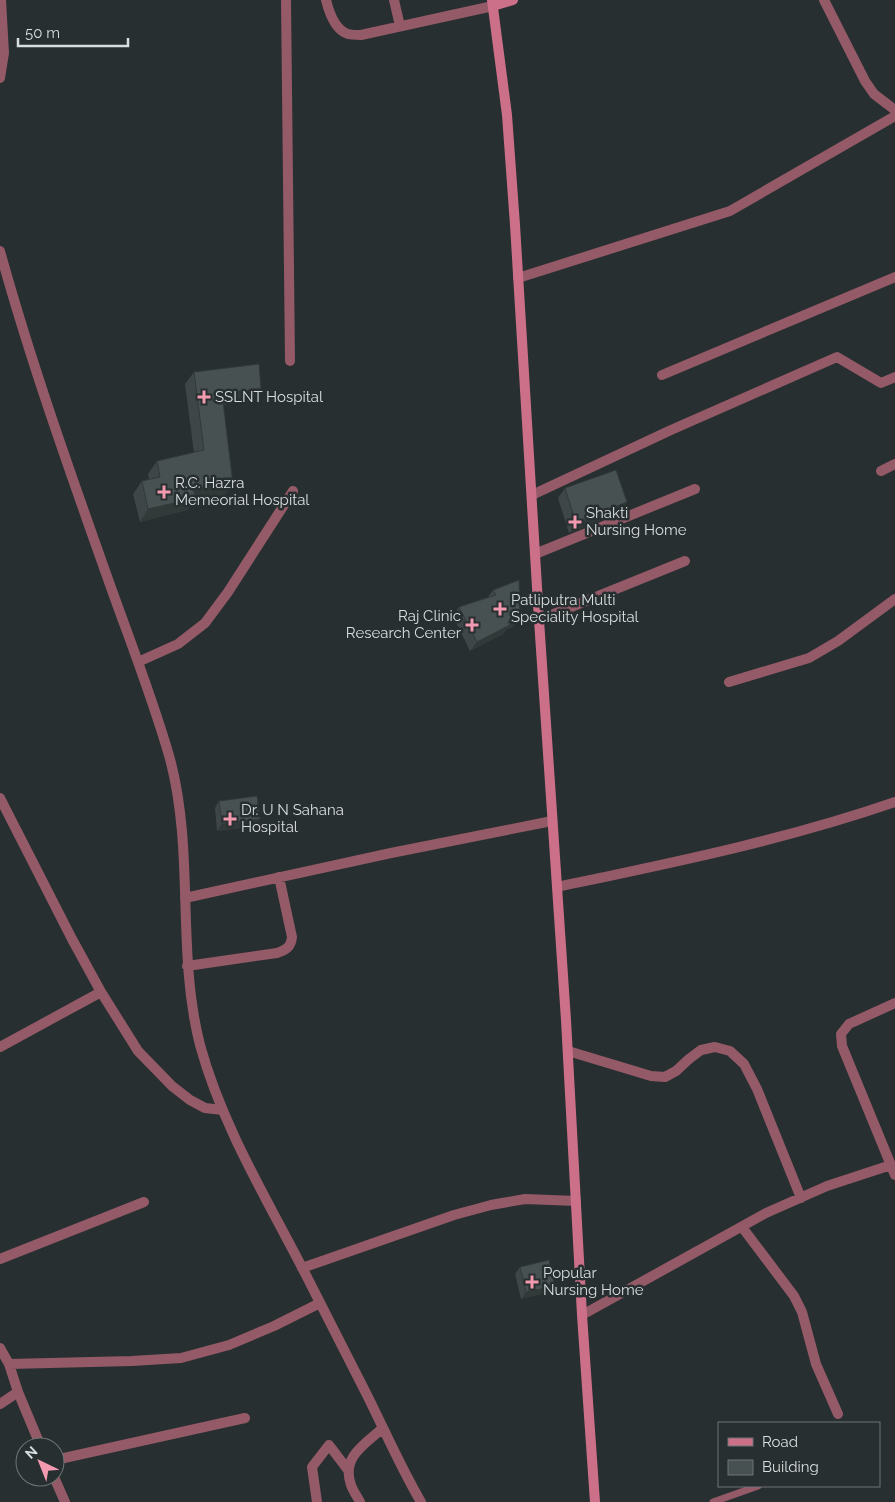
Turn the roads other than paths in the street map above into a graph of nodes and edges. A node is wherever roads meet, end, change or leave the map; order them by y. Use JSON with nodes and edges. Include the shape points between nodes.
{"nodes":[{"id":1,"x":1,"y":0,"type":"edge"},
{"id":2,"x":286,"y":0,"type":"edge"},
{"id":3,"x":326,"y":0,"type":"edge"},
{"id":4,"x":394,"y":0,"type":"edge"},
{"id":5,"x":513,"y":0,"type":"edge"},
{"id":6,"x":824,"y":0,"type":"edge"},
{"id":7,"x":492,"y":3,"type":"edge"},
{"id":8,"x":400,"y":26,"type":"junction"},
{"id":9,"x":0,"y":78,"type":"edge"},
{"id":10,"x":895,"y":110,"type":"edge"},
{"id":11,"x":895,"y":116,"type":"edge"},
{"id":12,"x":0,"y":252,"type":"edge"},
{"id":13,"x":895,"y":277,"type":"edge"},
{"id":14,"x":518,"y":278,"type":"junction"},
{"id":15,"x":290,"y":361,"type":"dead end"},
{"id":16,"x":662,"y":374,"type":"dead end"},
{"id":17,"x":895,"y":377,"type":"edge"},
{"id":18,"x":895,"y":464,"type":"edge"},
{"id":19,"x":881,"y":471,"type":"dead end"},
{"id":20,"x":696,"y":489,"type":"dead end"},
{"id":21,"x":293,"y":491,"type":"dead end"},
{"id":22,"x":532,"y":495,"type":"junction"},
{"id":23,"x":535,"y":554,"type":"junction"},
{"id":24,"x":685,"y":561,"type":"dead end"},
{"id":25,"x":895,"y":599,"type":"edge"},
{"id":26,"x":539,"y":620,"type":"junction"},
{"id":27,"x":138,"y":662,"type":"junction"},
{"id":28,"x":729,"y":682,"type":"dead end"},
{"id":29,"x":0,"y":798,"type":"edge"},
{"id":30,"x":895,"y":804,"type":"edge"},
{"id":31,"x":552,"y":822,"type":"junction"},
{"id":32,"x":279,"y":878,"type":"junction"},
{"id":33,"x":557,"y":887,"type":"junction"},
{"id":34,"x":185,"y":898,"type":"junction"},
{"id":35,"x":187,"y":966,"type":"junction"},
{"id":36,"x":101,"y":992,"type":"junction"},
{"id":37,"x":895,"y":1003,"type":"edge"},
{"id":38,"x":0,"y":1047,"type":"edge"},
{"id":39,"x":568,"y":1051,"type":"junction"},
{"id":40,"x":223,"y":1110,"type":"junction"},
{"id":41,"x":893,"y":1170,"type":"edge"},
{"id":42,"x":801,"y":1198,"type":"junction"},
{"id":43,"x":576,"y":1201,"type":"junction"},
{"id":44,"x":144,"y":1202,"type":"dead end"},
{"id":45,"x":742,"y":1227,"type":"junction"},
{"id":46,"x":0,"y":1259,"type":"edge"},
{"id":47,"x":302,"y":1268,"type":"junction"},
{"id":48,"x":320,"y":1303,"type":"junction"},
{"id":49,"x":582,"y":1314,"type":"junction"},
{"id":50,"x":0,"y":1348,"type":"edge"},
{"id":51,"x":9,"y":1364,"type":"junction"},
{"id":52,"x":18,"y":1392,"type":"junction"},
{"id":53,"x":0,"y":1404,"type":"edge"},
{"id":54,"x":838,"y":1414,"type":"dead end"},
{"id":55,"x":245,"y":1418,"type":"dead end"},
{"id":56,"x":383,"y":1428,"type":"junction"},
{"id":57,"x":38,"y":1437,"type":"edge"},
{"id":58,"x":65,"y":1458,"type":"edge"},
{"id":59,"x":348,"y":1470,"type":"junction"},
{"id":60,"x":58,"y":1487,"type":"edge"},
{"id":61,"x":755,"y":1487,"type":"edge"},
{"id":62,"x":65,"y":1502,"type":"edge"},
{"id":63,"x":317,"y":1502,"type":"edge"},
{"id":64,"x":360,"y":1502,"type":"edge"},
{"id":65,"x":421,"y":1502,"type":"edge"},
{"id":66,"x":595,"y":1502,"type":"edge"},
{"id":67,"x":713,"y":1502,"type":"edge"}],
"edges":[{"from":1,"to":9,"type":"street","via":[[4,53]]},
{"from":2,"to":15,"type":"street"},
{"from":3,"to":8,"type":"street","via":[[339,28],[348,34],[361,35]]},
{"from":4,"to":8,"type":"street"},
{"from":5,"to":7,"type":"main road"},
{"from":6,"to":10,"type":"street","via":[[865,81],[874,94]]},
{"from":7,"to":8,"type":"street"},
{"from":7,"to":14,"type":"main road","via":[[507,115]]},
{"from":11,"to":14,"type":"street","via":[[730,211]]},
{"from":12,"to":27,"type":"street","via":[[46,403]]},
{"from":13,"to":16,"type":"street"},
{"from":14,"to":22,"type":"main road"},
{"from":17,"to":22,"type":"street","via":[[881,383],[837,357]]},
{"from":18,"to":19,"type":"street"},
{"from":20,"to":23,"type":"street"},
{"from":21,"to":27,"type":"street","via":[[205,623],[178,644]]},
{"from":22,"to":23,"type":"main road"},
{"from":23,"to":26,"type":"main road"},
{"from":24,"to":26,"type":"street"},
{"from":25,"to":28,"type":"street","via":[[809,658]]},
{"from":26,"to":31,"type":"main road"},
{"from":27,"to":34,"type":"street","via":[[170,762],[180,818]]},
{"from":29,"to":36,"type":"street"},
{"from":30,"to":33,"type":"street","via":[[707,856]]},
{"from":31,"to":32,"type":"street"},
{"from":31,"to":33,"type":"main road"},
{"from":32,"to":34,"type":"street"},
{"from":32,"to":35,"type":"street","via":[[292,937],[286,950]]},
{"from":33,"to":39,"type":"main road"},
{"from":34,"to":35,"type":"street"},
{"from":35,"to":40,"type":"street","via":[[201,1046]]},
{"from":36,"to":38,"type":"street"},
{"from":36,"to":40,"type":"street","via":[[138,1051],[172,1086],[205,1108]]},
{"from":37,"to":41,"type":"street","via":[[849,1024],[841,1034],[842,1046]]},
{"from":39,"to":42,"type":"street","via":[[651,1076],[665,1076],[701,1050],[715,1047],[730,1051],[744,1064],[757,1089]]},
{"from":39,"to":43,"type":"main road"},
{"from":40,"to":47,"type":"street","via":[[243,1156]]},
{"from":41,"to":42,"type":"street","via":[[827,1186]]},
{"from":42,"to":45,"type":"street"},
{"from":43,"to":47,"type":"street","via":[[526,1200],[491,1204]]},
{"from":43,"to":49,"type":"main road"},
{"from":44,"to":46,"type":"street"},
{"from":45,"to":49,"type":"street"},
{"from":45,"to":54,"type":"street","via":[[794,1296],[802,1312],[816,1364]]},
{"from":47,"to":48,"type":"street"},
{"from":48,"to":51,"type":"street","via":[[229,1345],[181,1358]]},
{"from":48,"to":56,"type":"street"},
{"from":49,"to":66,"type":"main road"},
{"from":50,"to":51,"type":"street"},
{"from":51,"to":52,"type":"street"},
{"from":52,"to":53,"type":"street"},
{"from":52,"to":57,"type":"street"},
{"from":55,"to":58,"type":"street"},
{"from":56,"to":59,"type":"street","via":[[354,1453]]},
{"from":56,"to":65,"type":"street"},
{"from":59,"to":63,"type":"street","via":[[329,1445],[312,1467]]},
{"from":59,"to":64,"type":"street"},
{"from":60,"to":62,"type":"street"},
{"from":61,"to":67,"type":"lane"}]}
